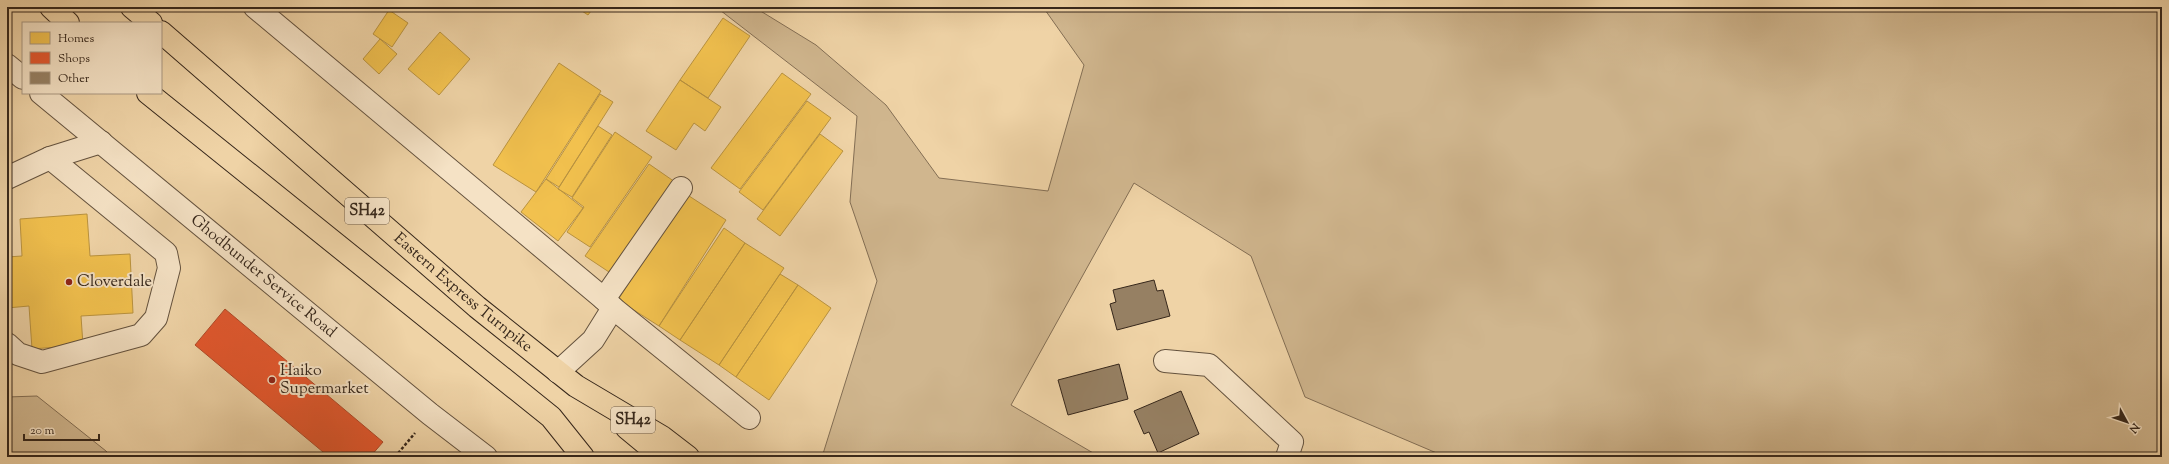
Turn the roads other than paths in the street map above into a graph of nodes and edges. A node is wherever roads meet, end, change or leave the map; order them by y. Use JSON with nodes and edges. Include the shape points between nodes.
{"nodes":[{"id":1,"x":51,"y":7,"type":"edge"},
{"id":2,"x":132,"y":7,"type":"edge"},
{"id":3,"x":255,"y":7,"type":"edge"},
{"id":4,"x":67,"y":22,"type":"edge"},
{"id":5,"x":149,"y":22,"type":"edge"},
{"id":6,"x":162,"y":33,"type":"edge"},
{"id":7,"x":7,"y":65,"type":"edge"},
{"id":8,"x":22,"y":77,"type":"edge"},
{"id":9,"x":42,"y":94,"type":"edge"},
{"id":10,"x":149,"y":94,"type":"edge"},
{"id":11,"x":100,"y":142,"type":"junction"},
{"id":12,"x":50,"y":158,"type":"junction"},
{"id":13,"x":7,"y":178,"type":"edge"},
{"id":14,"x":681,"y":188,"type":"dead end"},
{"id":15,"x":608,"y":304,"type":"junction"},
{"id":16,"x":7,"y":344,"type":"edge"},
{"id":17,"x":1165,"y":361,"type":"dead end"},
{"id":18,"x":558,"y":372,"type":"junction"},
{"id":19,"x":576,"y":386,"type":"junction"},
{"id":20,"x":749,"y":418,"type":"dead end"},
{"id":21,"x":592,"y":455,"type":"edge"},
{"id":22,"x":486,"y":457,"type":"edge"},
{"id":23,"x":662,"y":457,"type":"edge"},
{"id":24,"x":688,"y":457,"type":"edge"},
{"id":25,"x":1287,"y":457,"type":"edge"}],
"edges":[{"from":1,"to":4,"type":"main road"},
{"from":2,"to":5,"type":"main road"},
{"from":3,"to":15,"type":"street"},
{"from":6,"to":18,"type":"main road","name":"Eastern Express Turnpike","number":"SH42","via":[[477,307]]},
{"from":7,"to":8,"type":"street"},
{"from":9,"to":11,"type":"street","name":"Ghodbunder Service Road"},
{"from":10,"to":21,"type":"main road","number":"SH42","via":[[551,417]]},
{"from":11,"to":12,"type":"street"},
{"from":11,"to":22,"type":"street","name":"Ghodbunder Service Road","via":[[430,414]]},
{"from":12,"to":13,"type":"street"},
{"from":12,"to":16,"type":"street","via":[[166,253],[169,268],[156,318],[141,335],[42,362],[18,354]]},
{"from":14,"to":15,"type":"street"},
{"from":15,"to":18,"type":"street","via":[[593,340]]},
{"from":15,"to":20,"type":"street"},
{"from":17,"to":25,"type":"street","via":[[1208,365],[1292,442]]},
{"from":18,"to":19,"type":"main road","name":"Eastern Express Turnpike","number":"SH42"},
{"from":19,"to":23,"type":"main road"},
{"from":19,"to":24,"type":"main road","name":"Eastern Express Turnpike","number":"SH42","via":[[662,437]]}]}
